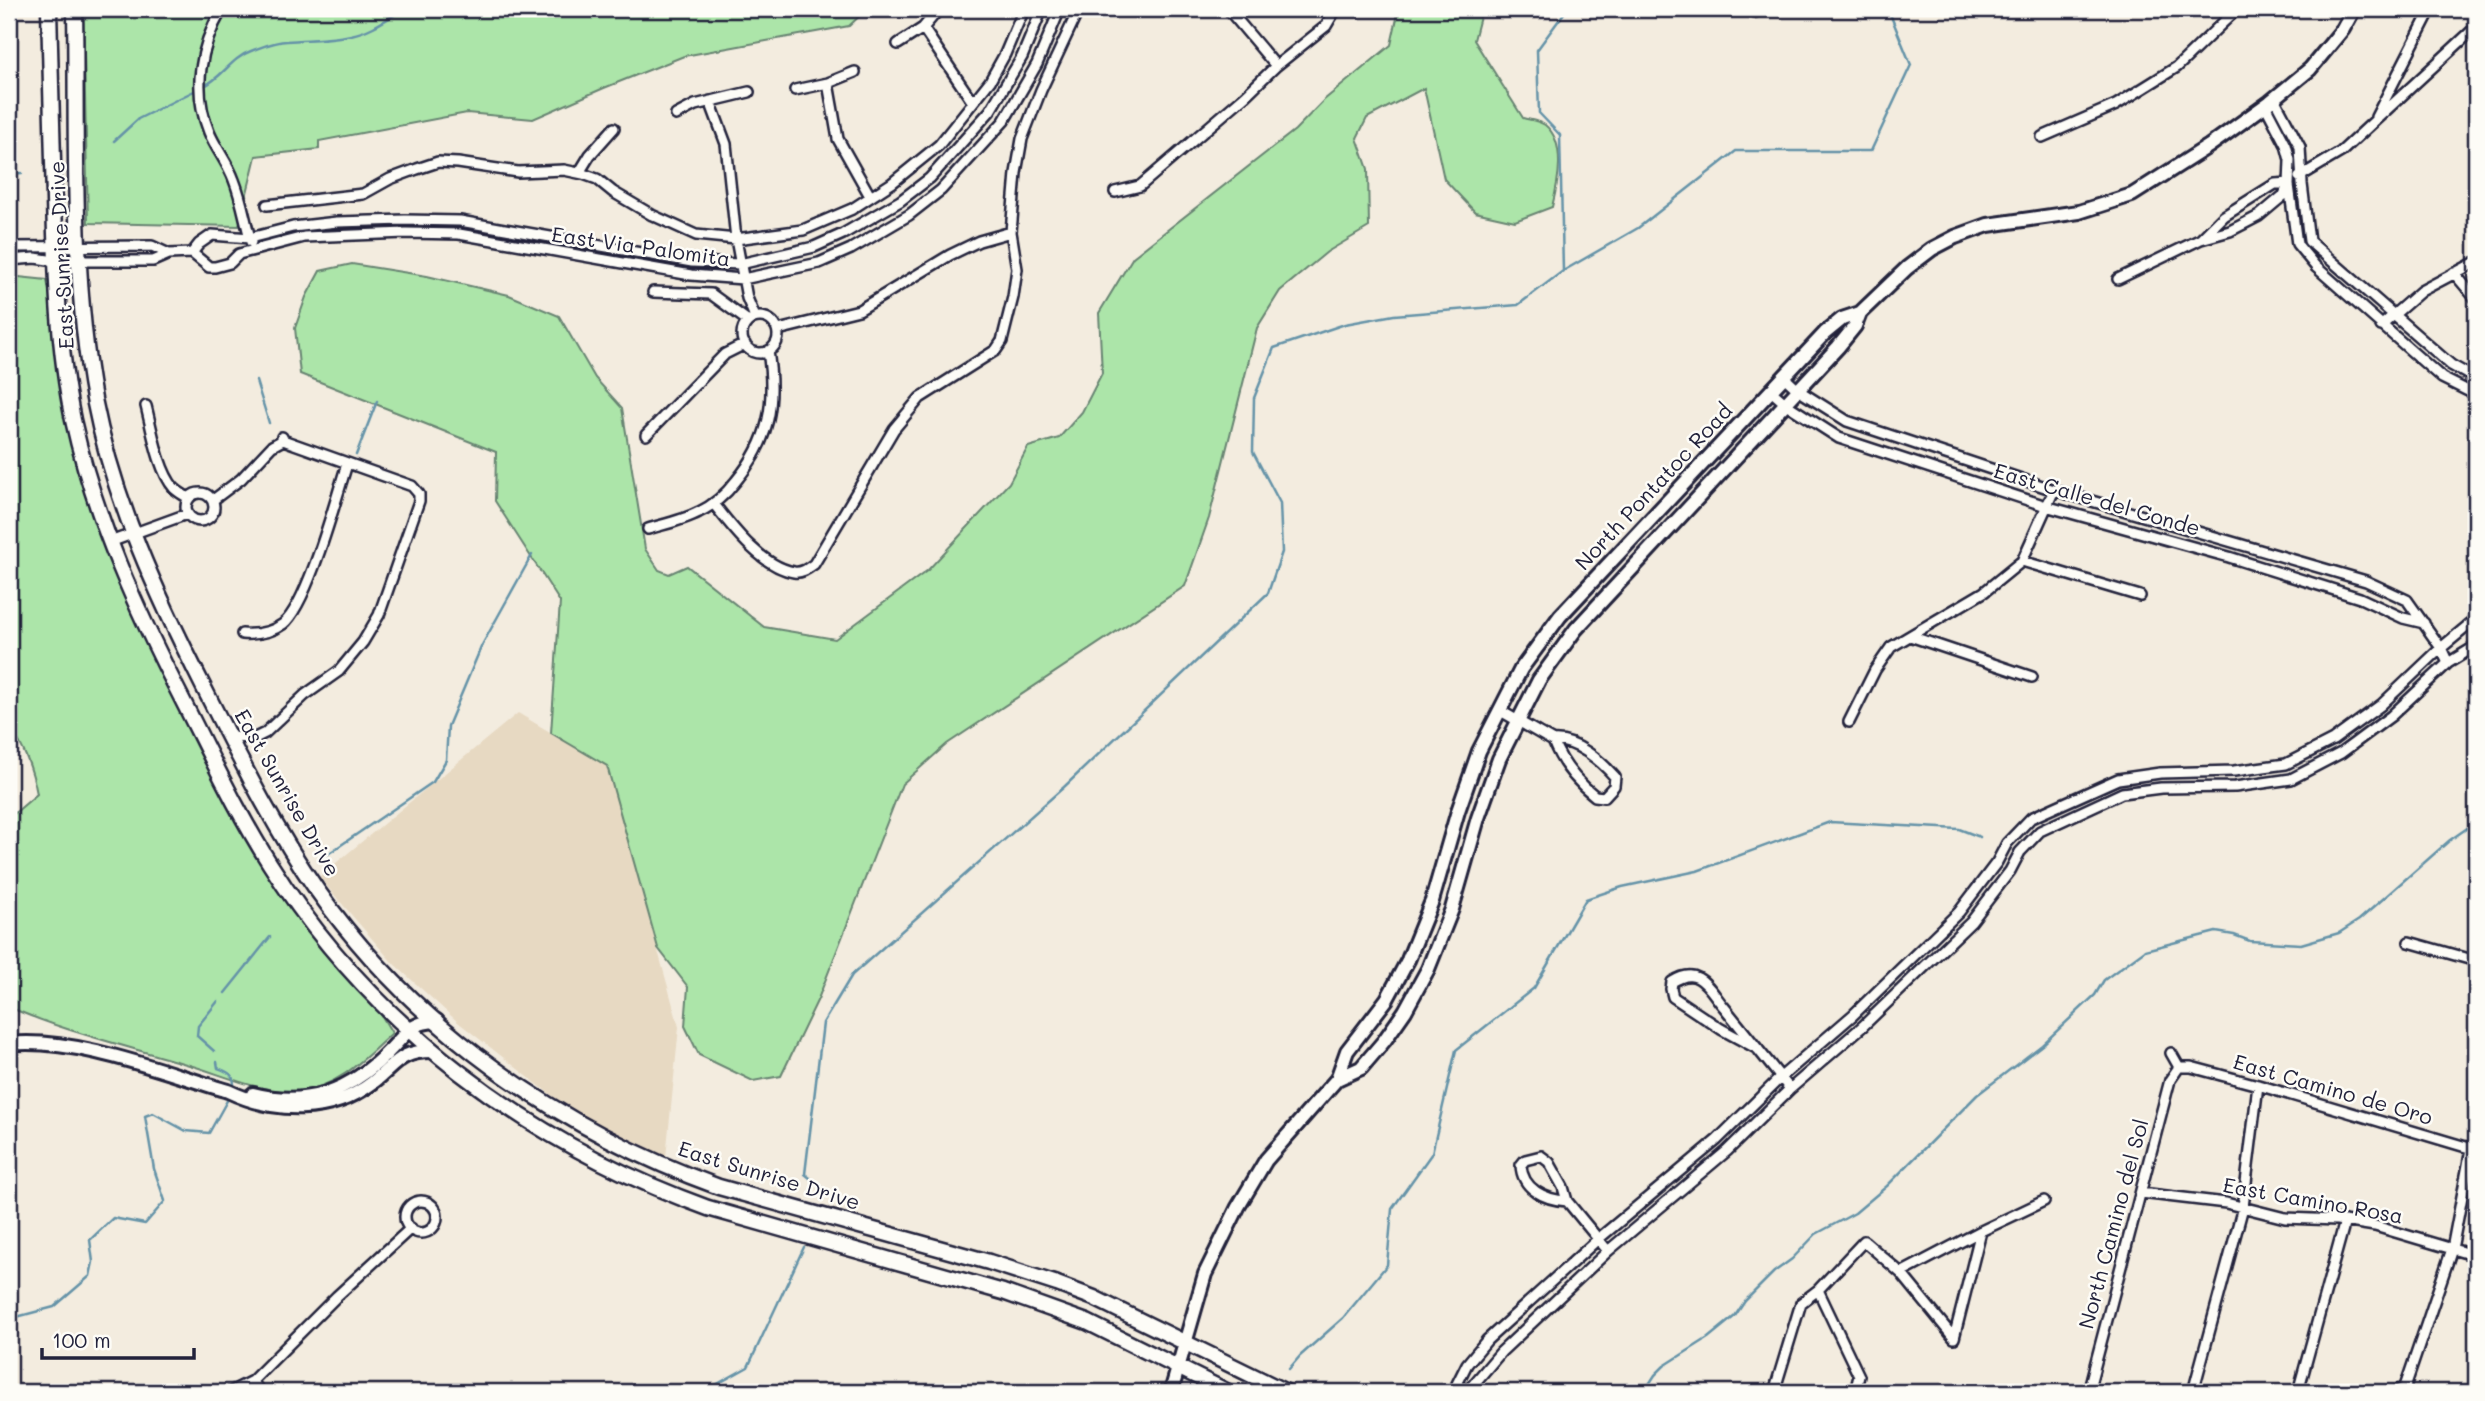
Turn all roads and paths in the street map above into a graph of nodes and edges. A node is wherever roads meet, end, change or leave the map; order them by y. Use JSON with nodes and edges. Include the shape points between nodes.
{"nodes":[{"id":1,"x":49,"y":9,"type":"edge"},
{"id":2,"x":75,"y":9,"type":"edge"},
{"id":3,"x":222,"y":9,"type":"edge"},
{"id":4,"x":939,"y":9,"type":"edge"},
{"id":5,"x":1024,"y":9,"type":"edge"},
{"id":6,"x":1042,"y":9,"type":"edge"},
{"id":7,"x":1060,"y":9,"type":"edge"},
{"id":8,"x":1079,"y":9,"type":"edge"},
{"id":9,"x":1228,"y":9,"type":"edge"},
{"id":10,"x":1336,"y":9,"type":"edge"},
{"id":11,"x":2237,"y":9,"type":"edge"},
{"id":12,"x":2354,"y":9,"type":"edge"},
{"id":13,"x":2431,"y":9,"type":"edge"},
{"id":14,"x":2476,"y":27,"type":"edge"},
{"id":15,"x":923,"y":28,"type":"junction"},
{"id":16,"x":898,"y":44,"type":"dead end"},
{"id":17,"x":1276,"y":66,"type":"junction"},
{"id":18,"x":855,"y":72,"type":"dead end"},
{"id":19,"x":828,"y":83,"type":"junction"},
{"id":20,"x":795,"y":89,"type":"dead end"},
{"id":21,"x":749,"y":92,"type":"dead end"},
{"id":22,"x":710,"y":101,"type":"junction"},
{"id":23,"x":972,"y":101,"type":"junction"},
{"id":24,"x":2270,"y":102,"type":"junction"},
{"id":25,"x":676,"y":115,"type":"dead end"},
{"id":26,"x":2372,"y":125,"type":"junction"},
{"id":27,"x":614,"y":128,"type":"dead end"},
{"id":28,"x":2042,"y":137,"type":"dead end"},
{"id":29,"x":579,"y":173,"type":"junction"},
{"id":30,"x":2302,"y":176,"type":"junction"},
{"id":31,"x":2289,"y":183,"type":"junction"},
{"id":32,"x":1115,"y":192,"type":"dead end"},
{"id":33,"x":870,"y":196,"type":"junction"},
{"id":34,"x":267,"y":205,"type":"dead end"},
{"id":35,"x":1011,"y":232,"type":"junction"},
{"id":36,"x":250,"y":238,"type":"junction"},
{"id":37,"x":736,"y":239,"type":"junction"},
{"id":38,"x":2201,"y":239,"type":"junction"},
{"id":39,"x":79,"y":246,"type":"junction"},
{"id":40,"x":9,"y":247,"type":"edge"},
{"id":41,"x":253,"y":251,"type":"junction"},
{"id":42,"x":192,"y":253,"type":"junction"},
{"id":43,"x":55,"y":254,"type":"junction"},
{"id":44,"x":169,"y":254,"type":"junction"},
{"id":45,"x":9,"y":260,"type":"edge"},
{"id":46,"x":80,"y":261,"type":"junction"},
{"id":47,"x":2476,"y":262,"type":"edge"},
{"id":48,"x":740,"y":264,"type":"junction"},
{"id":49,"x":2454,"y":273,"type":"junction"},
{"id":50,"x":743,"y":279,"type":"junction"},
{"id":51,"x":2118,"y":279,"type":"dead end"},
{"id":52,"x":653,"y":292,"type":"dead end"},
{"id":53,"x":2476,"y":299,"type":"edge"},
{"id":54,"x":1860,"y":313,"type":"junction"},
{"id":55,"x":2395,"y":314,"type":"junction"},
{"id":56,"x":751,"y":319,"type":"junction"},
{"id":57,"x":2381,"y":326,"type":"junction"},
{"id":58,"x":778,"y":330,"type":"junction"},
{"id":59,"x":745,"y":344,"type":"junction"},
{"id":60,"x":768,"y":351,"type":"junction"},
{"id":61,"x":1783,"y":376,"type":"junction"},
{"id":62,"x":2476,"y":379,"type":"edge"},
{"id":63,"x":1770,"y":390,"type":"junction"},
{"id":64,"x":1798,"y":390,"type":"junction"},
{"id":65,"x":2476,"y":395,"type":"edge"},
{"id":66,"x":1786,"y":404,"type":"junction"},
{"id":67,"x":146,"y":406,"type":"dead end"},
{"id":68,"x":646,"y":435,"type":"dead end"},
{"id":69,"x":347,"y":464,"type":"junction"},
{"id":70,"x":2054,"y":490,"type":"junction"},
{"id":71,"x":188,"y":498,"type":"junction"},
{"id":72,"x":213,"y":500,"type":"junction"},
{"id":73,"x":714,"y":504,"type":"junction"},
{"id":74,"x":2049,"y":507,"type":"junction"},
{"id":75,"x":187,"y":514,"type":"junction"},
{"id":76,"x":648,"y":528,"type":"dead end"},
{"id":77,"x":132,"y":534,"type":"junction"},
{"id":78,"x":110,"y":542,"type":"junction"},
{"id":79,"x":2234,"y":542,"type":"junction"},
{"id":80,"x":2230,"y":557,"type":"junction"},
{"id":81,"x":2022,"y":561,"type":"junction"},
{"id":82,"x":2140,"y":596,"type":"dead end"},
{"id":83,"x":2476,"y":619,"type":"edge"},
{"id":84,"x":2424,"y":623,"type":"junction"},
{"id":85,"x":242,"y":634,"type":"dead end"},
{"id":86,"x":1910,"y":636,"type":"junction"},
{"id":87,"x":2476,"y":646,"type":"edge"},
{"id":88,"x":2441,"y":648,"type":"junction"},
{"id":89,"x":2448,"y":663,"type":"junction"},
{"id":90,"x":2032,"y":677,"type":"dead end"},
{"id":91,"x":1499,"y":710,"type":"junction"},
{"id":92,"x":1517,"y":721,"type":"junction"},
{"id":93,"x":1849,"y":722,"type":"dead end"},
{"id":94,"x":229,"y":737,"type":"junction"},
{"id":95,"x":1553,"y":741,"type":"junction"},
{"id":96,"x":259,"y":796,"type":"junction"},
{"id":97,"x":238,"y":809,"type":"junction"},
{"id":98,"x":2409,"y":942,"type":"dead end"},
{"id":99,"x":2476,"y":961,"type":"edge"},
{"id":100,"x":437,"y":1021,"type":"junction"},
{"id":101,"x":408,"y":1030,"type":"junction"},
{"id":102,"x":9,"y":1044,"type":"edge"},
{"id":103,"x":1758,"y":1049,"type":"junction"},
{"id":104,"x":432,"y":1051,"type":"junction"},
{"id":105,"x":2171,"y":1053,"type":"dead end"},
{"id":106,"x":2179,"y":1067,"type":"junction"},
{"id":107,"x":1781,"y":1077,"type":"junction"},
{"id":108,"x":1336,"y":1079,"type":"junction"},
{"id":109,"x":2258,"y":1085,"type":"junction"},
{"id":110,"x":1790,"y":1089,"type":"junction"},
{"id":111,"x":228,"y":1091,"type":"junction"},
{"id":112,"x":2473,"y":1149,"type":"edge"},
{"id":113,"x":678,"y":1172,"type":"junction"},
{"id":114,"x":667,"y":1194,"type":"junction"},
{"id":115,"x":2141,"y":1194,"type":"junction"},
{"id":116,"x":1567,"y":1201,"type":"junction"},
{"id":117,"x":2044,"y":1201,"type":"dead end"},
{"id":118,"x":2243,"y":1207,"type":"junction"},
{"id":119,"x":2344,"y":1221,"type":"junction"},
{"id":120,"x":411,"y":1228,"type":"dead end"},
{"id":121,"x":1981,"y":1231,"type":"junction"},
{"id":122,"x":1597,"y":1240,"type":"junction"},
{"id":123,"x":2452,"y":1249,"type":"junction"},
{"id":124,"x":1608,"y":1251,"type":"junction"},
{"id":125,"x":2476,"y":1256,"type":"edge"},
{"id":126,"x":1901,"y":1273,"type":"junction"},
{"id":127,"x":1818,"y":1290,"type":"junction"},
{"id":128,"x":1186,"y":1342,"type":"junction"},
{"id":129,"x":1179,"y":1368,"type":"junction"},
{"id":130,"x":252,"y":1381,"type":"junction"},
{"id":131,"x":230,"y":1392,"type":"edge"},
{"id":132,"x":260,"y":1392,"type":"edge"},
{"id":133,"x":1171,"y":1392,"type":"edge"},
{"id":134,"x":1227,"y":1392,"type":"edge"},
{"id":135,"x":1286,"y":1392,"type":"edge"},
{"id":136,"x":1457,"y":1392,"type":"edge"},
{"id":137,"x":1466,"y":1392,"type":"edge"},
{"id":138,"x":1774,"y":1392,"type":"edge"},
{"id":139,"x":1855,"y":1392,"type":"edge"},
{"id":140,"x":2088,"y":1392,"type":"edge"},
{"id":141,"x":2193,"y":1392,"type":"edge"},
{"id":142,"x":2298,"y":1392,"type":"edge"},
{"id":143,"x":2395,"y":1392,"type":"edge"}],
"edges":[{"from":1,"to":43,"type":"main road","name":"East Sunrise Drive"},
{"from":2,"to":39,"type":"main road","name":"East Sunrise Drive"},
{"from":3,"to":36,"type":"street","via":[[208,34],[200,63],[204,116],[233,177]]},
{"from":4,"to":15,"type":"street"},
{"from":5,"to":23,"type":"street","via":[[995,72]]},
{"from":6,"to":48,"type":"street","name":"East Via Palomita","via":[[1022,57],[990,111],[930,178],[900,201],[814,247]]},
{"from":7,"to":50,"type":"street","name":"East Via Palomita","via":[[1037,64],[1004,121],[941,190],[851,249],[819,263]]},
{"from":8,"to":35,"type":"street","via":[[1022,139]]},
{"from":9,"to":17,"type":"street"},
{"from":10,"to":17,"type":"street","via":[[1326,26]]},
{"from":11,"to":28,"type":"street","via":[[2177,67],[2116,105]]},
{"from":12,"to":24,"type":"street","name":"North Pontatoc Road","via":[[2310,69]]},
{"from":13,"to":26,"type":"street"},
{"from":14,"to":26,"type":"street"},
{"from":15,"to":16,"type":"street"},
{"from":15,"to":23,"type":"street"},
{"from":17,"to":32,"type":"street","via":[[1140,186]]},
{"from":18,"to":19,"type":"street"},
{"from":19,"to":20,"type":"street"},
{"from":19,"to":33,"type":"street","via":[[838,139]]},
{"from":21,"to":22,"type":"street"},
{"from":22,"to":25,"type":"street"},
{"from":22,"to":37,"type":"street","via":[[726,144]]},
{"from":23,"to":33,"type":"street","via":[[939,145]]},
{"from":24,"to":30,"type":"street","via":[[2300,147]]},
{"from":24,"to":31,"type":"street","via":[[2290,160]]},
{"from":24,"to":54,"type":"street","name":"North Pontatoc Road","via":[[2132,195],[2079,212],[1988,225],[1944,243],[1907,268]]},
{"from":26,"to":30,"type":"street","via":[[2341,152]]},
{"from":27,"to":29,"type":"street"},
{"from":29,"to":34,"type":"street","via":[[517,172],[438,162],[363,194]]},
{"from":29,"to":37,"type":"street","via":[[597,179],[673,226],[696,235]]},
{"from":30,"to":31,"type":"street"},
{"from":30,"to":55,"type":"street","via":[[2309,241]]},
{"from":31,"to":38,"type":"street","via":[[2275,184],[2224,216]]},
{"from":31,"to":38,"type":"street","via":[[2284,195],[2259,216]]},
{"from":31,"to":57,"type":"street","via":[[2297,244]]},
{"from":33,"to":37,"type":"street","via":[[803,230]]},
{"from":35,"to":58,"type":"street","via":[[950,255],[859,310]]},
{"from":35,"to":73,"type":"street","via":[[1017,269],[1002,341],[996,350],[920,398],[894,429],[804,575],[747,545]]},
{"from":36,"to":41,"type":"street"},
{"from":36,"to":42,"type":"street","name":"East Via Palomita","via":[[212,235]]},
{"from":36,"to":48,"type":"street","name":"East Via Palomita","via":[[337,222],[460,221],[692,262]]},
{"from":37,"to":48,"type":"street"},
{"from":38,"to":51,"type":"street"},
{"from":39,"to":43,"type":"street","name":"East Via Palomita"},
{"from":39,"to":44,"type":"street","name":"East Via Palomita","via":[[152,246]]},
{"from":39,"to":46,"type":"main road","name":"East Sunrise Drive"},
{"from":40,"to":43,"type":"street","name":"East Via Palomita"},
{"from":41,"to":42,"type":"street","name":"East Via Palomita","via":[[215,267]]},
{"from":41,"to":50,"type":"street","name":"East Via Palomita","via":[[304,237],[459,234],[637,267]]},
{"from":42,"to":44,"type":"street","name":"East Via Palomita"},
{"from":43,"to":45,"type":"street","name":"East Via Palomita"},
{"from":43,"to":46,"type":"street","name":"East Via Palomita"},
{"from":43,"to":78,"type":"main road","name":"East Sunrise Drive","via":[[58,324],[73,419]]},
{"from":44,"to":46,"type":"street","name":"East Via Palomita","via":[[153,261]]},
{"from":46,"to":77,"type":"main road","name":"East Sunrise Drive","via":[[94,400],[110,471]]},
{"from":47,"to":49,"type":"street"},
{"from":48,"to":50,"type":"street"},
{"from":49,"to":53,"type":"street"},
{"from":49,"to":55,"type":"street","via":[[2421,291]]},
{"from":50,"to":56,"type":"street"},
{"from":52,"to":56,"type":"street","via":[[711,294]]},
{"from":54,"to":61,"type":"street","name":"North Pontatoc Road","via":[[1833,326]]},
{"from":54,"to":64,"type":"street","name":"North Pontatoc Road","via":[[1855,326]]},
{"from":55,"to":57,"type":"street"},
{"from":55,"to":62,"type":"street","via":[[2451,365]]},
{"from":56,"to":58,"type":"street","via":[[771,320]]},
{"from":56,"to":59,"type":"street","via":[[742,332]]},
{"from":57,"to":65,"type":"street","via":[[2442,378]]},
{"from":58,"to":60,"type":"street","via":[[776,344]]},
{"from":59,"to":60,"type":"street","via":[[752,351]]},
{"from":59,"to":68,"type":"street","via":[[725,354]]},
{"from":60,"to":73,"type":"street","via":[[772,399],[760,446],[748,467]]},
{"from":61,"to":63,"type":"street","name":"North Pontatoc Road"},
{"from":61,"to":64,"type":"street","name":"East Calle del Conde"},
{"from":63,"to":66,"type":"street","name":"East Calle del Conde"},
{"from":63,"to":91,"type":"street","name":"North Pontatoc Road","via":[[1560,616],[1521,669]]},
{"from":64,"to":66,"type":"street","name":"North Pontatoc Road"},
{"from":64,"to":70,"type":"street","name":"East Calle del Conde","via":[[1847,421]]},
{"from":66,"to":74,"type":"street","name":"East Calle del Conde","via":[[1839,438]]},
{"from":66,"to":92,"type":"street","name":"North Pontatoc Road","via":[[1576,629],[1539,680]]},
{"from":67,"to":71,"type":"street","via":[[168,476],[174,488]]},
{"from":69,"to":72,"type":"street","via":[[282,437]]},
{"from":69,"to":85,"type":"street","via":[[296,608],[285,623],[267,632]]},
{"from":69,"to":94,"type":"street","via":[[412,486],[419,494],[379,615],[339,671],[265,733],[254,738]]},
{"from":70,"to":74,"type":"street"},
{"from":70,"to":79,"type":"street","name":"East Calle del Conde"},
{"from":71,"to":72,"type":"street","via":[[201,492]]},
{"from":71,"to":75,"type":"street"},
{"from":72,"to":75,"type":"street","via":[[209,518],[194,520]]},
{"from":73,"to":76,"type":"street"},
{"from":74,"to":80,"type":"street","name":"East Calle del Conde"},
{"from":74,"to":81,"type":"street"},
{"from":75,"to":77,"type":"street"},
{"from":77,"to":78,"type":"street"},
{"from":77,"to":94,"type":"main road","name":"East Sunrise Drive","via":[[162,605]]},
{"from":78,"to":97,"type":"main road","name":"East Sunrise Drive","via":[[124,580]]},
{"from":79,"to":80,"type":"street"},
{"from":79,"to":84,"type":"street","name":"East Calle del Conde","via":[[2366,581],[2407,600]]},
{"from":80,"to":84,"type":"street","name":"East Calle del Conde"},
{"from":81,"to":82,"type":"street"},
{"from":81,"to":86,"type":"street","via":[[1984,592]]},
{"from":83,"to":88,"type":"street"},
{"from":84,"to":88,"type":"street","name":"East Calle del Conde"},
{"from":86,"to":90,"type":"street"},
{"from":86,"to":93,"type":"street","via":[[1891,647]]},
{"from":87,"to":89,"type":"street"},
{"from":88,"to":89,"type":"street","name":"East Calle del Conde"},
{"from":88,"to":107,"type":"street","via":[[2381,705],[2333,740],[2286,764],[2118,779],[2031,818],[2007,843],[1959,912]]},
{"from":89,"to":110,"type":"street","via":[[2352,746],[2291,779],[2122,793],[2040,831],[1971,922]]},
{"from":91,"to":92,"type":"street"},
{"from":91,"to":108,"type":"street","name":"North Pontatoc Road","via":[[1479,751],[1432,901],[1408,960],[1387,999],[1346,1051]]},
{"from":92,"to":95,"type":"street"},
{"from":92,"to":108,"type":"street","name":"North Pontatoc Road","via":[[1478,818],[1452,909],[1428,969],[1405,1011],[1369,1059],[1361,1068]]},
{"from":94,"to":96,"type":"main road","name":"East Sunrise Drive"},
{"from":95,"to":95,"type":"street","via":[[1560,757],[1595,796],[1604,797],[1614,786],[1615,777],[1604,764],[1562,740]]},
{"from":96,"to":97,"type":"main road"},
{"from":96,"to":100,"type":"main road","name":"East Sunrise Drive","via":[[318,891],[377,962]]},
{"from":97,"to":101,"type":"main road","name":"East Sunrise Drive","via":[[270,865],[327,942]]},
{"from":98,"to":99,"type":"street"},
{"from":100,"to":101,"type":"street"},
{"from":100,"to":113,"type":"main road","name":"East Sunrise Drive","via":[[539,1100]]},
{"from":101,"to":104,"type":"main road","name":"East Sunrise Drive"},
{"from":101,"to":111,"type":"street","via":[[360,1077],[327,1094],[277,1098]]},
{"from":102,"to":111,"type":"street","via":[[77,1048]]},
{"from":103,"to":103,"type":"street","via":[[1703,981],[1690,975],[1672,982],[1673,997]]},
{"from":103,"to":107,"type":"street"},
{"from":104,"to":111,"type":"street","via":[[405,1055],[370,1084],[335,1102],[297,1108],[268,1106]]},
{"from":104,"to":114,"type":"main road","name":"East Sunrise Drive","via":[[486,1094],[560,1141]]},
{"from":105,"to":106,"type":"street"},
{"from":106,"to":109,"type":"street","name":"East Camino de Oro"},
{"from":106,"to":115,"type":"street","name":"North Camino del Sol","via":[[2170,1080]]},
{"from":107,"to":110,"type":"street"},
{"from":107,"to":122,"type":"street","via":[[1717,1140]]},
{"from":108,"to":128,"type":"street","name":"North Pontatoc Road","via":[[1266,1160],[1238,1207],[1205,1274]]},
{"from":109,"to":112,"type":"street","name":"East Camino de Oro"},
{"from":109,"to":118,"type":"street"},
{"from":110,"to":124,"type":"street","via":[[1727,1152]]},
{"from":112,"to":123,"type":"street"},
{"from":113,"to":114,"type":"main road"},
{"from":113,"to":128,"type":"main road","name":"East Sunrise Drive","via":[[1057,1284]]},
{"from":114,"to":129,"type":"main road","name":"East Sunrise Drive","via":[[1003,1292],[1087,1322]]},
{"from":115,"to":118,"type":"street","name":"East Camino Rosa"},
{"from":115,"to":140,"type":"street","name":"North Camino del Sol"},
{"from":116,"to":116,"type":"street","via":[[1549,1162],[1542,1156],[1525,1160],[1521,1173],[1527,1185]]},
{"from":116,"to":122,"type":"street"},
{"from":117,"to":121,"type":"street"},
{"from":118,"to":119,"type":"street","name":"East Camino Rosa","via":[[2285,1218]]},
{"from":118,"to":141,"type":"street"},
{"from":119,"to":123,"type":"street","name":"East Camino Rosa"},
{"from":119,"to":142,"type":"street"},
{"from":120,"to":130,"type":"street"},
{"from":121,"to":126,"type":"street"},
{"from":121,"to":126,"type":"street","via":[[1954,1338]]},
{"from":122,"to":124,"type":"street"},
{"from":122,"to":136,"type":"street","via":[[1487,1340],[1467,1364]]},
{"from":123,"to":125,"type":"street","name":"East Camino Rosa"},
{"from":123,"to":143,"type":"street","via":[[2404,1387]]},
{"from":124,"to":137,"type":"street","via":[[1501,1352]]},
{"from":126,"to":127,"type":"street","via":[[1864,1241]]},
{"from":127,"to":138,"type":"street","via":[[1801,1303]]},
{"from":127,"to":139,"type":"street","via":[[1859,1376]]},
{"from":128,"to":129,"type":"street","name":"North Pontatoc Road"},
{"from":128,"to":135,"type":"main road","name":"East Sunrise Drive"},
{"from":129,"to":133,"type":"street","name":"North Pontatoc Road"},
{"from":129,"to":134,"type":"main road","name":"East Sunrise Drive"},
{"from":130,"to":131,"type":"street"},
{"from":130,"to":132,"type":"street"}]}
